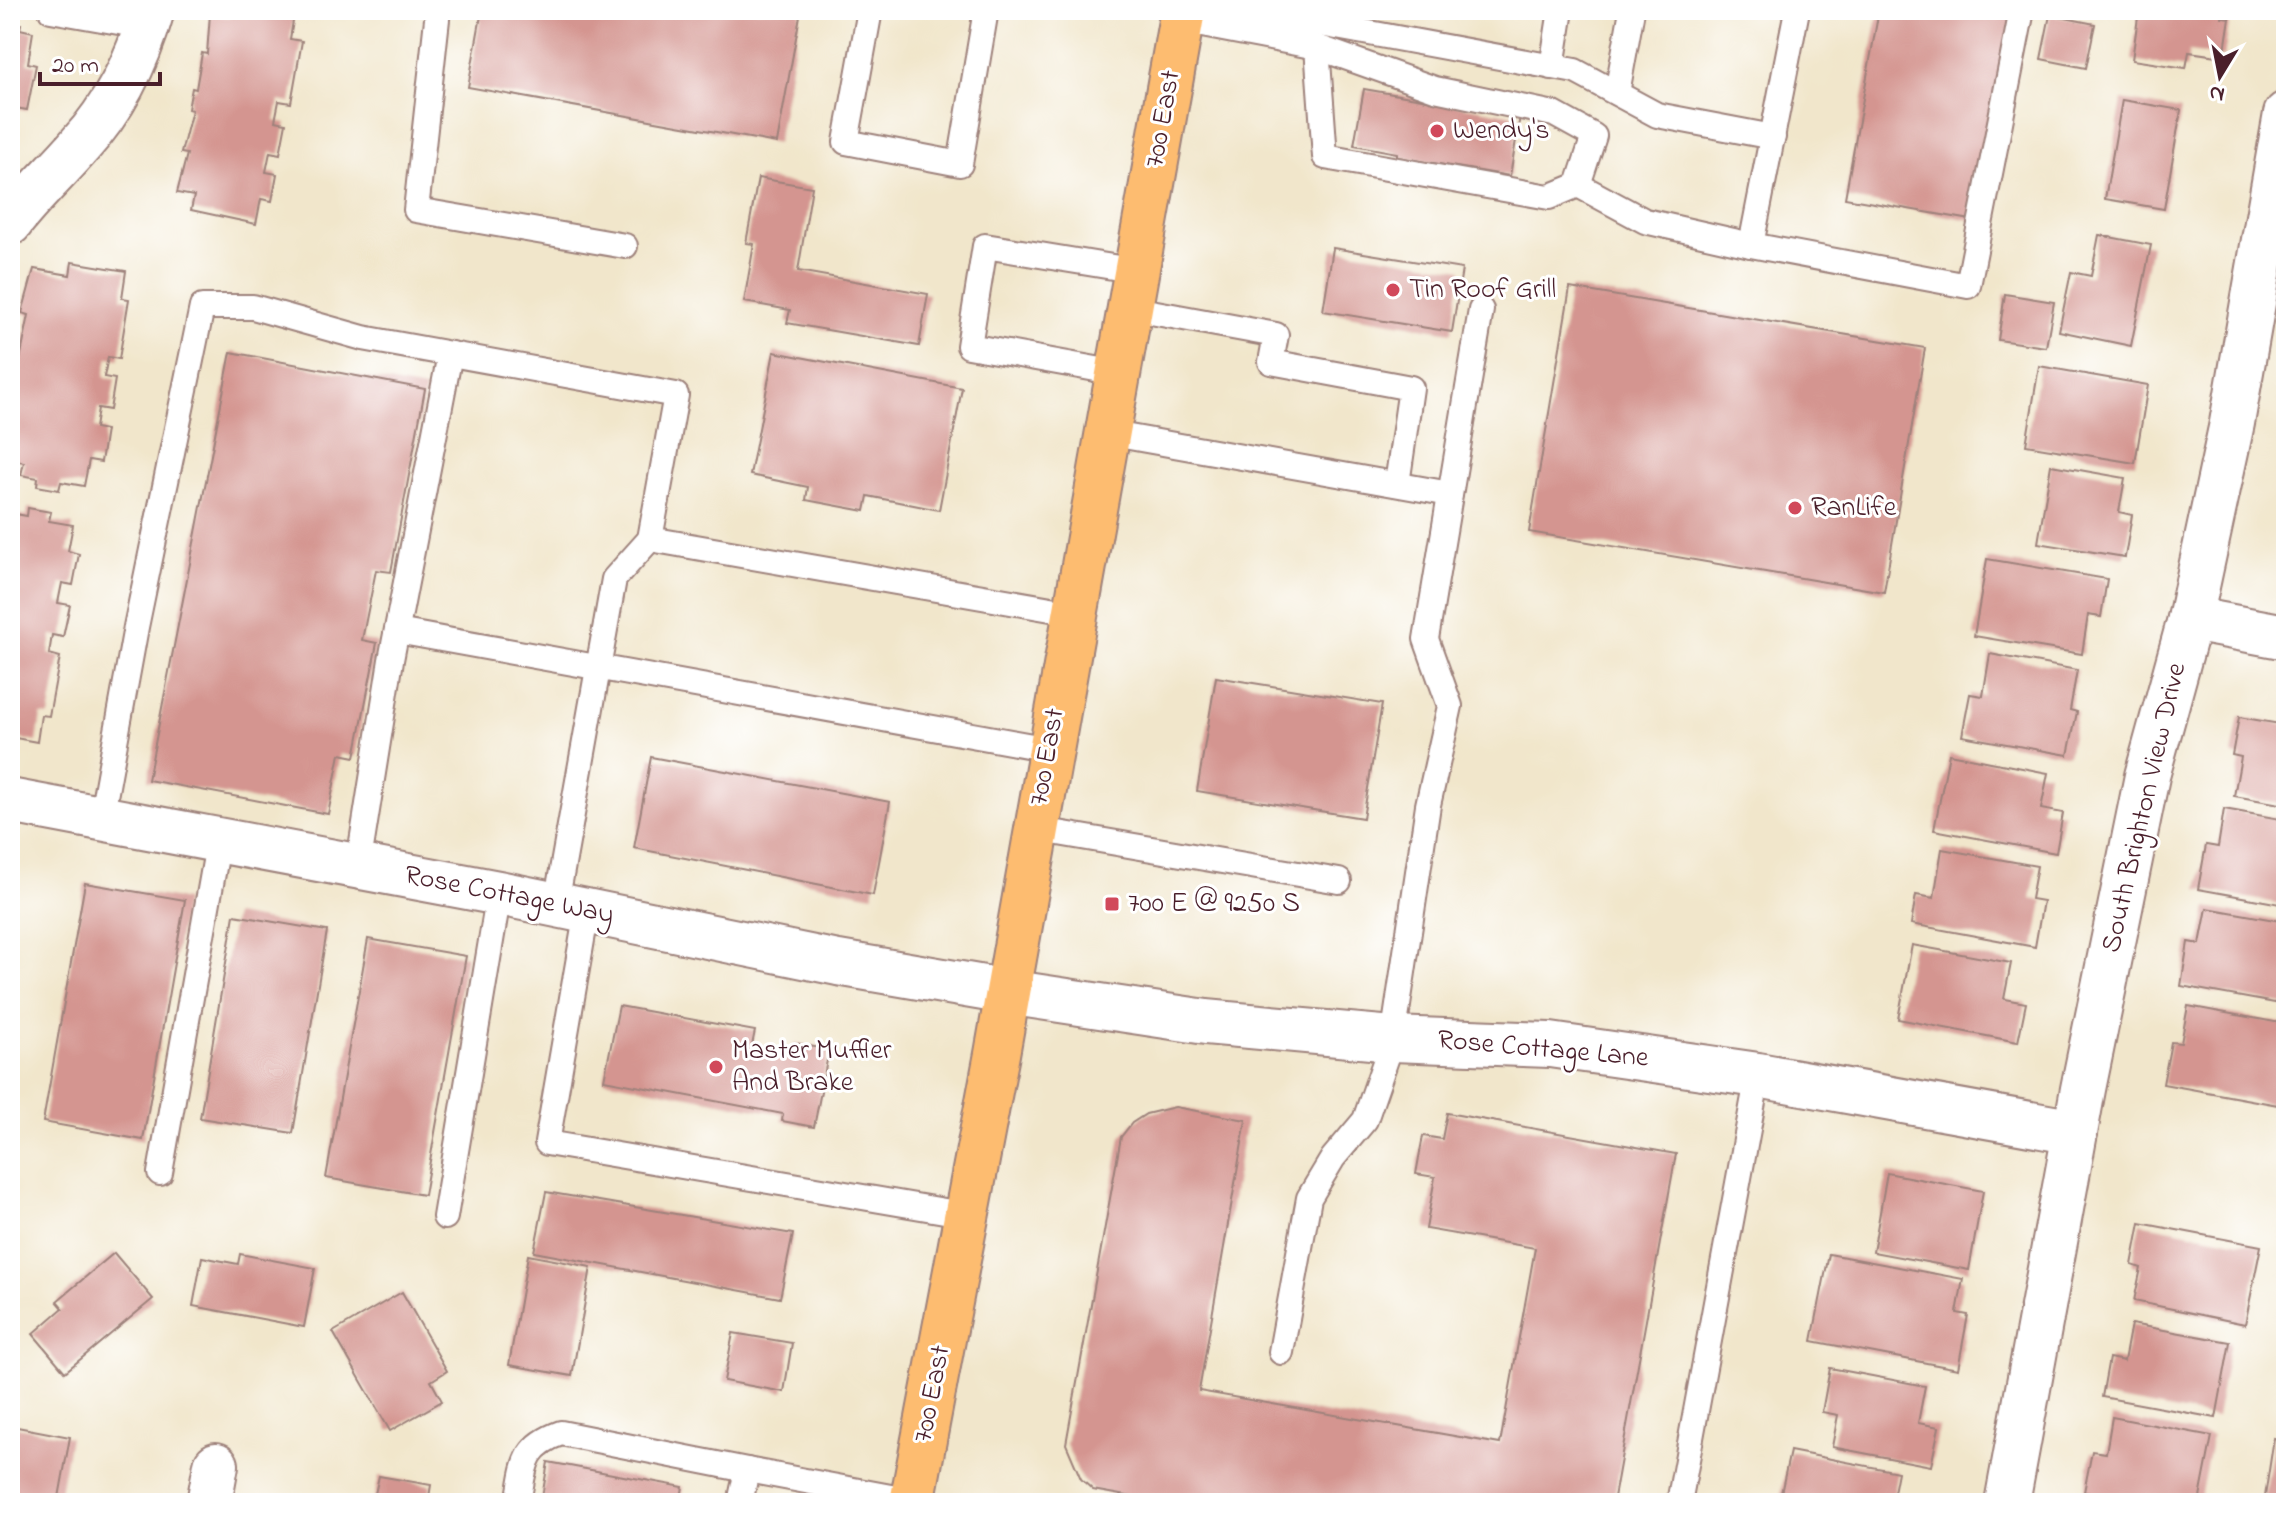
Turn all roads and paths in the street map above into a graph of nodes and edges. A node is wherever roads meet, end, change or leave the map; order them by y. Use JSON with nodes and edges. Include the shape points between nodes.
{"nodes":[{"id":1,"x":51,"y":10,"type":"edge"},
{"id":2,"x":438,"y":10,"type":"edge"},
{"id":3,"x":870,"y":10,"type":"edge"},
{"id":4,"x":986,"y":10,"type":"edge"},
{"id":5,"x":1245,"y":10,"type":"edge"},
{"id":6,"x":1561,"y":10,"type":"edge"},
{"id":7,"x":1632,"y":10,"type":"edge"},
{"id":8,"x":1797,"y":10,"type":"edge"},
{"id":9,"x":2022,"y":10,"type":"edge"},
{"id":10,"x":1182,"y":16,"type":"edge"},
{"id":11,"x":149,"y":19,"type":"edge"},
{"id":12,"x":1325,"y":27,"type":"edge"},
{"id":13,"x":1552,"y":67,"type":"junction"},
{"id":14,"x":1617,"y":93,"type":"junction"},
{"id":15,"x":2286,"y":114,"type":"edge"},
{"id":16,"x":1773,"y":137,"type":"junction"},
{"id":17,"x":1578,"y":185,"type":"junction"},
{"id":18,"x":10,"y":223,"type":"edge"},
{"id":19,"x":1751,"y":245,"type":"junction"},
{"id":20,"x":625,"y":246,"type":"dead end"},
{"id":21,"x":1133,"y":289,"type":"junction"},
{"id":22,"x":1481,"y":310,"type":"dead end"},
{"id":23,"x":450,"y":354,"type":"junction"},
{"id":24,"x":1118,"y":373,"type":"junction"},
{"id":25,"x":1107,"y":433,"type":"junction"},
{"id":26,"x":1397,"y":484,"type":"junction"},
{"id":27,"x":1450,"y":494,"type":"junction"},
{"id":28,"x":650,"y":539,"type":"junction"},
{"id":29,"x":1074,"y":613,"type":"junction"},
{"id":30,"x":2190,"y":619,"type":"junction"},
{"id":31,"x":397,"y":631,"type":"junction"},
{"id":32,"x":2286,"y":637,"type":"edge"},
{"id":33,"x":598,"y":668,"type":"junction"},
{"id":34,"x":1049,"y":749,"type":"junction"},
{"id":35,"x":10,"y":801,"type":"edge"},
{"id":36,"x":101,"y":819,"type":"junction"},
{"id":37,"x":1035,"y":829,"type":"junction"},
{"id":38,"x":219,"y":839,"type":"junction"},
{"id":39,"x":358,"y":867,"type":"junction"},
{"id":40,"x":1339,"y":881,"type":"dead end"},
{"id":41,"x":499,"y":893,"type":"junction"},
{"id":42,"x":572,"y":908,"type":"junction"},
{"id":43,"x":1007,"y":992,"type":"junction"},
{"id":44,"x":1393,"y":1039,"type":"junction"},
{"id":45,"x":1758,"y":1075,"type":"junction"},
{"id":46,"x":2075,"y":1132,"type":"junction"},
{"id":47,"x":160,"y":1173,"type":"dead end"},
{"id":48,"x":968,"y":1215,"type":"junction"},
{"id":49,"x":445,"y":1217,"type":"dead end"},
{"id":50,"x":1281,"y":1352,"type":"dead end"},
{"id":51,"x":747,"y":1470,"type":"junction"},
{"id":52,"x":912,"y":1502,"type":"edge"},
{"id":53,"x":518,"y":1503,"type":"edge"},
{"id":54,"x":740,"y":1503,"type":"edge"},
{"id":55,"x":1679,"y":1503,"type":"edge"},
{"id":56,"x":2007,"y":1503,"type":"edge"}],
"edges":[{"from":1,"to":11,"type":"lane"},
{"from":2,"to":20,"type":"lane","via":[[416,210]]},
{"from":3,"to":4,"type":"lane","via":[[846,142],[960,164]]},
{"from":5,"to":12,"type":"lane"},
{"from":6,"to":13,"type":"lane"},
{"from":7,"to":14,"type":"lane"},
{"from":8,"to":16,"type":"lane"},
{"from":9,"to":19,"type":"lane","via":[[1968,286]]},
{"from":10,"to":12,"type":"lane"},
{"from":10,"to":21,"type":"main road","name":"700 East"},
{"from":11,"to":18,"type":"street","via":[[131,69],[110,105]]},
{"from":12,"to":13,"type":"lane"},
{"from":12,"to":17,"type":"lane","via":[[1435,89],[1554,114],[1594,136]]},
{"from":12,"to":17,"type":"lane","via":[[1325,157],[1549,197]]},
{"from":13,"to":14,"type":"lane","via":[[1575,71]]},
{"from":14,"to":16,"type":"lane","via":[[1657,115]]},
{"from":15,"to":30,"type":"street","name":"South Brighton View Drive","via":[[2232,423]]},
{"from":16,"to":19,"type":"lane"},
{"from":17,"to":19,"type":"lane","via":[[1645,221]]},
{"from":21,"to":24,"type":"main road","name":"700 East"},
{"from":21,"to":24,"type":"lane","via":[[985,246],[969,346]]},
{"from":21,"to":26,"type":"lane","via":[[1276,335],[1271,362],[1411,388]]},
{"from":22,"to":27,"type":"lane"},
{"from":23,"to":28,"type":"lane","via":[[676,395]]},
{"from":23,"to":31,"type":"lane"},
{"from":23,"to":36,"type":"lane","via":[[363,338],[253,307],[202,307]]},
{"from":24,"to":25,"type":"main road","name":"700 East"},
{"from":25,"to":26,"type":"lane"},
{"from":25,"to":29,"type":"main road","name":"700 East"},
{"from":26,"to":27,"type":"lane"},
{"from":27,"to":44,"type":"lane","via":[[1426,639],[1450,706],[1428,805]]},
{"from":28,"to":29,"type":"lane"},
{"from":28,"to":33,"type":"lane","via":[[614,579]]},
{"from":29,"to":34,"type":"main road","name":"700 East"},
{"from":30,"to":32,"type":"street"},
{"from":30,"to":46,"type":"street","name":"South Brighton View Drive","via":[[2147,776]]},
{"from":31,"to":33,"type":"lane"},
{"from":31,"to":39,"type":"lane"},
{"from":33,"to":34,"type":"lane"},
{"from":33,"to":42,"type":"lane"},
{"from":34,"to":37,"type":"main road","name":"700 East"},
{"from":35,"to":36,"type":"street","name":"Rose Cottage Way"},
{"from":36,"to":38,"type":"street","name":"Rose Cottage Way"},
{"from":37,"to":40,"type":"lane"},
{"from":37,"to":43,"type":"main road","name":"700 East"},
{"from":38,"to":39,"type":"street","name":"Rose Cottage Way"},
{"from":38,"to":47,"type":"lane"},
{"from":39,"to":41,"type":"street","name":"Rose Cottage Way"},
{"from":41,"to":42,"type":"street","name":"Rose Cottage Way"},
{"from":41,"to":49,"type":"lane"},
{"from":42,"to":43,"type":"street","name":"Rose Cottage Way"},
{"from":42,"to":48,"type":"lane","via":[[547,1143]]},
{"from":43,"to":44,"type":"street","name":"Rose Cottage Lane","via":[[1206,1022]]},
{"from":43,"to":48,"type":"main road","name":"700 East"},
{"from":44,"to":45,"type":"street","name":"Rose Cottage Lane","via":[[1550,1045]]},
{"from":44,"to":50,"type":"lane","via":[[1365,1120],[1309,1198]]},
{"from":45,"to":46,"type":"street","name":"Rose Cottage Lane"},
{"from":45,"to":55,"type":"lane"},
{"from":46,"to":56,"type":"street","name":"South Brighton View Drive"},
{"from":48,"to":52,"type":"main road","name":"700 East"},
{"from":51,"to":52,"type":"lane"},
{"from":51,"to":53,"type":"lane","via":[[561,1433],[539,1441],[526,1458]]},
{"from":51,"to":54,"type":"lane"}]}
